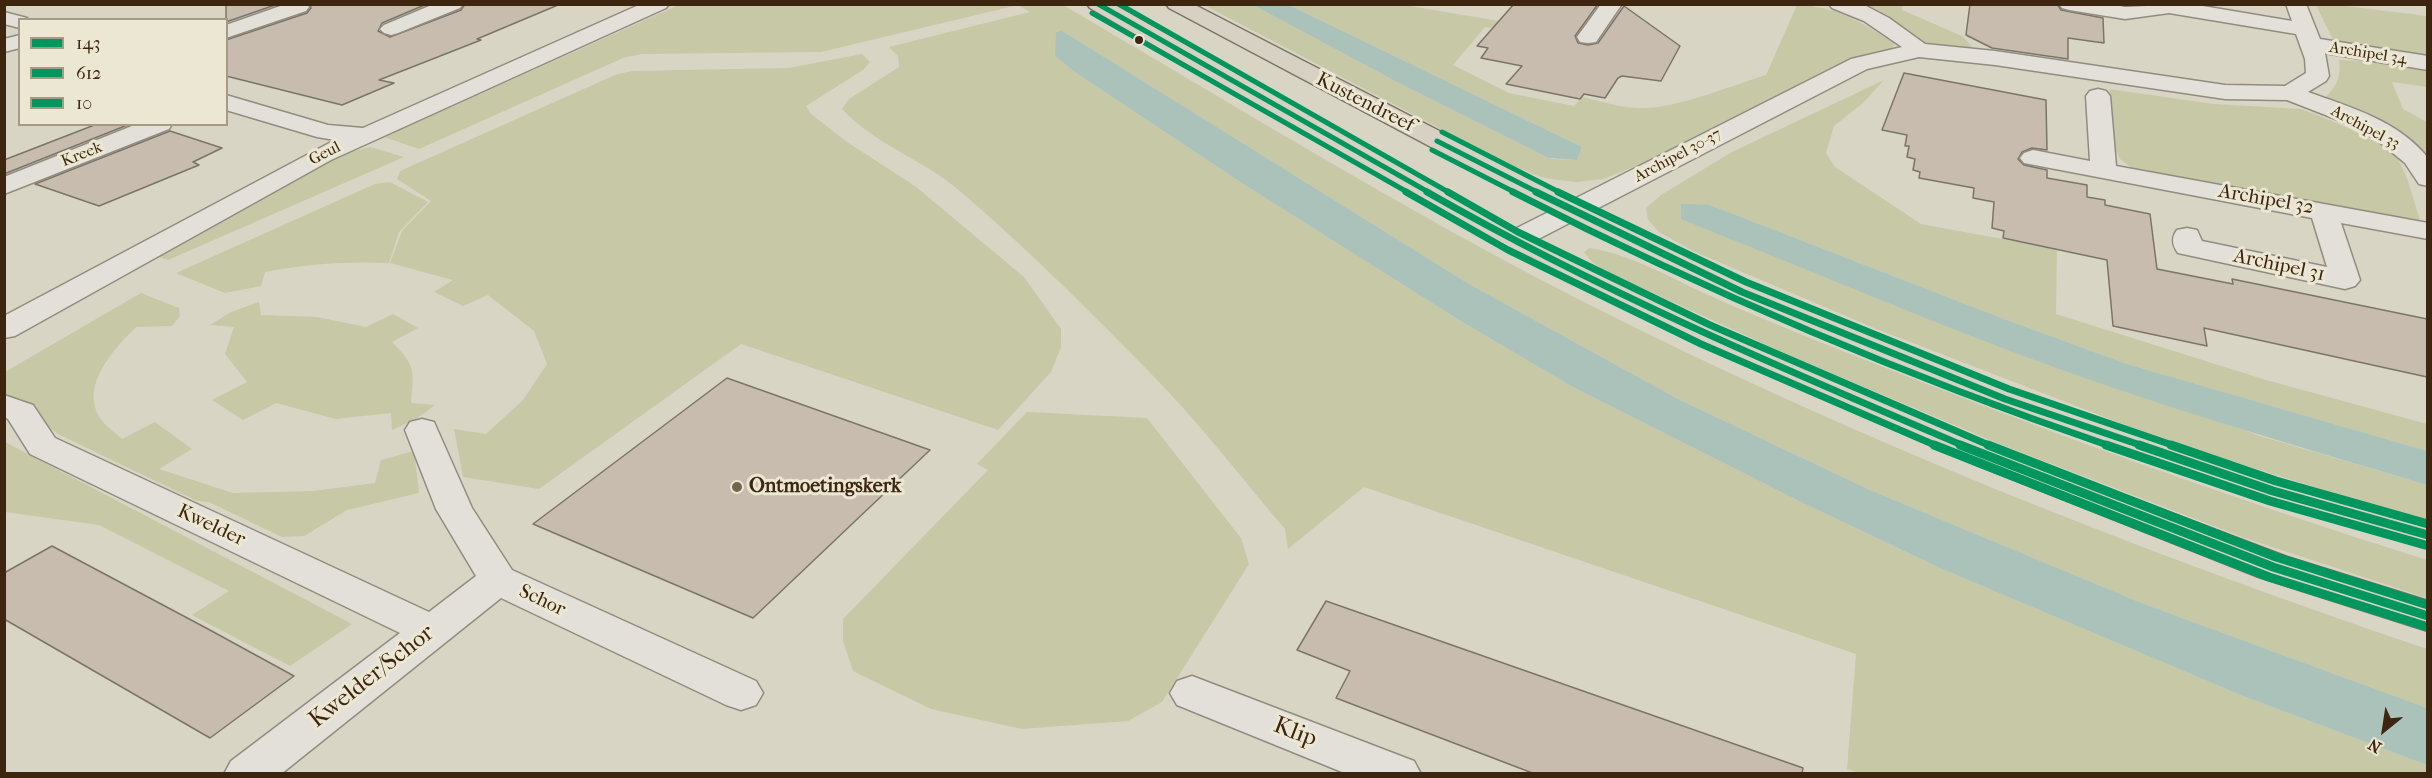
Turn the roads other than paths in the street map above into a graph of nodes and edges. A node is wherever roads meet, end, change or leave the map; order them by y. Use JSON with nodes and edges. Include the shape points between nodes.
{"nodes":[{"id":1,"x":453,"y":4,"type":"edge"},
{"id":2,"x":659,"y":4,"type":"edge"},
{"id":3,"x":1097,"y":4,"type":"edge"},
{"id":4,"x":1176,"y":4,"type":"edge"},
{"id":5,"x":1612,"y":4,"type":"edge"},
{"id":6,"x":1839,"y":4,"type":"edge"},
{"id":7,"x":2069,"y":4,"type":"edge"},
{"id":8,"x":2296,"y":4,"type":"edge"},
{"id":9,"x":2168,"y":6,"type":"edge"},
{"id":10,"x":299,"y":7,"type":"dead end"},
{"id":11,"x":391,"y":29,"type":"dead end"},
{"id":12,"x":228,"y":31,"type":"edge"},
{"id":13,"x":2307,"y":37,"type":"junction"},
{"id":14,"x":1588,"y":38,"type":"dead end"},
{"id":15,"x":1919,"y":50,"type":"junction"},
{"id":16,"x":2427,"y":63,"type":"edge"},
{"id":17,"x":2290,"y":93,"type":"junction"},
{"id":18,"x":2098,"y":96,"type":"dead end"},
{"id":19,"x":228,"y":103,"type":"edge"},
{"id":20,"x":155,"y":126,"type":"edge"},
{"id":21,"x":362,"y":135,"type":"junction"},
{"id":22,"x":2033,"y":158,"type":"dead end"},
{"id":23,"x":2104,"y":171,"type":"junction"},
{"id":24,"x":2427,"y":178,"type":"edge"},
{"id":25,"x":4,"y":186,"type":"edge"},
{"id":26,"x":1573,"y":211,"type":"junction"},
{"id":27,"x":2324,"y":211,"type":"junction"},
{"id":28,"x":2427,"y":231,"type":"edge"},
{"id":29,"x":2187,"y":236,"type":"dead end"},
{"id":30,"x":1513,"y":241,"type":"junction"},
{"id":31,"x":4,"y":329,"type":"edge"},
{"id":32,"x":4,"y":405,"type":"edge"},
{"id":33,"x":422,"y":430,"type":"dead end"},
{"id":34,"x":2427,"y":535,"type":"edge"},
{"id":35,"x":498,"y":580,"type":"junction"},
{"id":36,"x":2427,"y":616,"type":"edge"},
{"id":37,"x":432,"y":631,"type":"junction"},
{"id":38,"x":741,"y":693,"type":"dead end"},
{"id":39,"x":1192,"y":693,"type":"dead end"},
{"id":40,"x":247,"y":774,"type":"edge"},
{"id":41,"x":1398,"y":774,"type":"edge"}],
"edges":[{"from":1,"to":11,"type":"street"},
{"from":2,"to":21,"type":"street","name":"Geul"},
{"from":3,"to":30,"type":"main road"},
{"from":4,"to":26,"type":"main road","name":"Kustendreef"},
{"from":5,"to":14,"type":"street"},
{"from":6,"to":15,"type":"street","via":[[1884,23]]},
{"from":7,"to":9,"type":"street","name":"Archipel 34","via":[[2125,13]]},
{"from":8,"to":13,"type":"street"},
{"from":9,"to":13,"type":"street","name":"Archipel 34"},
{"from":10,"to":12,"type":"street"},
{"from":13,"to":16,"type":"street","name":"Archipel 34"},
{"from":13,"to":17,"type":"street","via":[[2318,76]]},
{"from":15,"to":17,"type":"street","via":[[2225,92]]},
{"from":15,"to":26,"type":"street","name":"Archipel 30-37","via":[[1859,64]]},
{"from":17,"to":24,"type":"street","name":"Archipel 33","via":[[2357,120],[2397,142],[2412,155]]},
{"from":18,"to":23,"type":"street"},
{"from":19,"to":21,"type":"street","via":[[326,132]]},
{"from":20,"to":25,"type":"street","name":"Kreek"},
{"from":21,"to":31,"type":"street","name":"Geul"},
{"from":22,"to":23,"type":"street","name":"Archipel 32"},
{"from":23,"to":27,"type":"street","name":"Archipel 32"},
{"from":26,"to":30,"type":"street","name":"Archipel 30-37"},
{"from":26,"to":34,"type":"main road","name":"Kustendreef","via":[[1742,292],[2005,399],[2273,491]]},
{"from":27,"to":28,"type":"street","name":"Archipel 32"},
{"from":27,"to":29,"type":"street","name":"Archipel 31","via":[[2345,280],[2188,247]]},
{"from":30,"to":36,"type":"main road","via":[[1706,335],[1984,455],[2273,567]]},
{"from":32,"to":37,"type":"street","name":"Kwelder","via":[[21,412],[42,446]]},
{"from":33,"to":35,"type":"street","name":"Schor","via":[[454,509]]},
{"from":35,"to":37,"type":"street","name":"Kwelder/Schor"},
{"from":35,"to":38,"type":"street","name":"Schor"},
{"from":37,"to":40,"type":"street","name":"Kwelder/Schor"},
{"from":39,"to":41,"type":"street","name":"Klip"}]}
